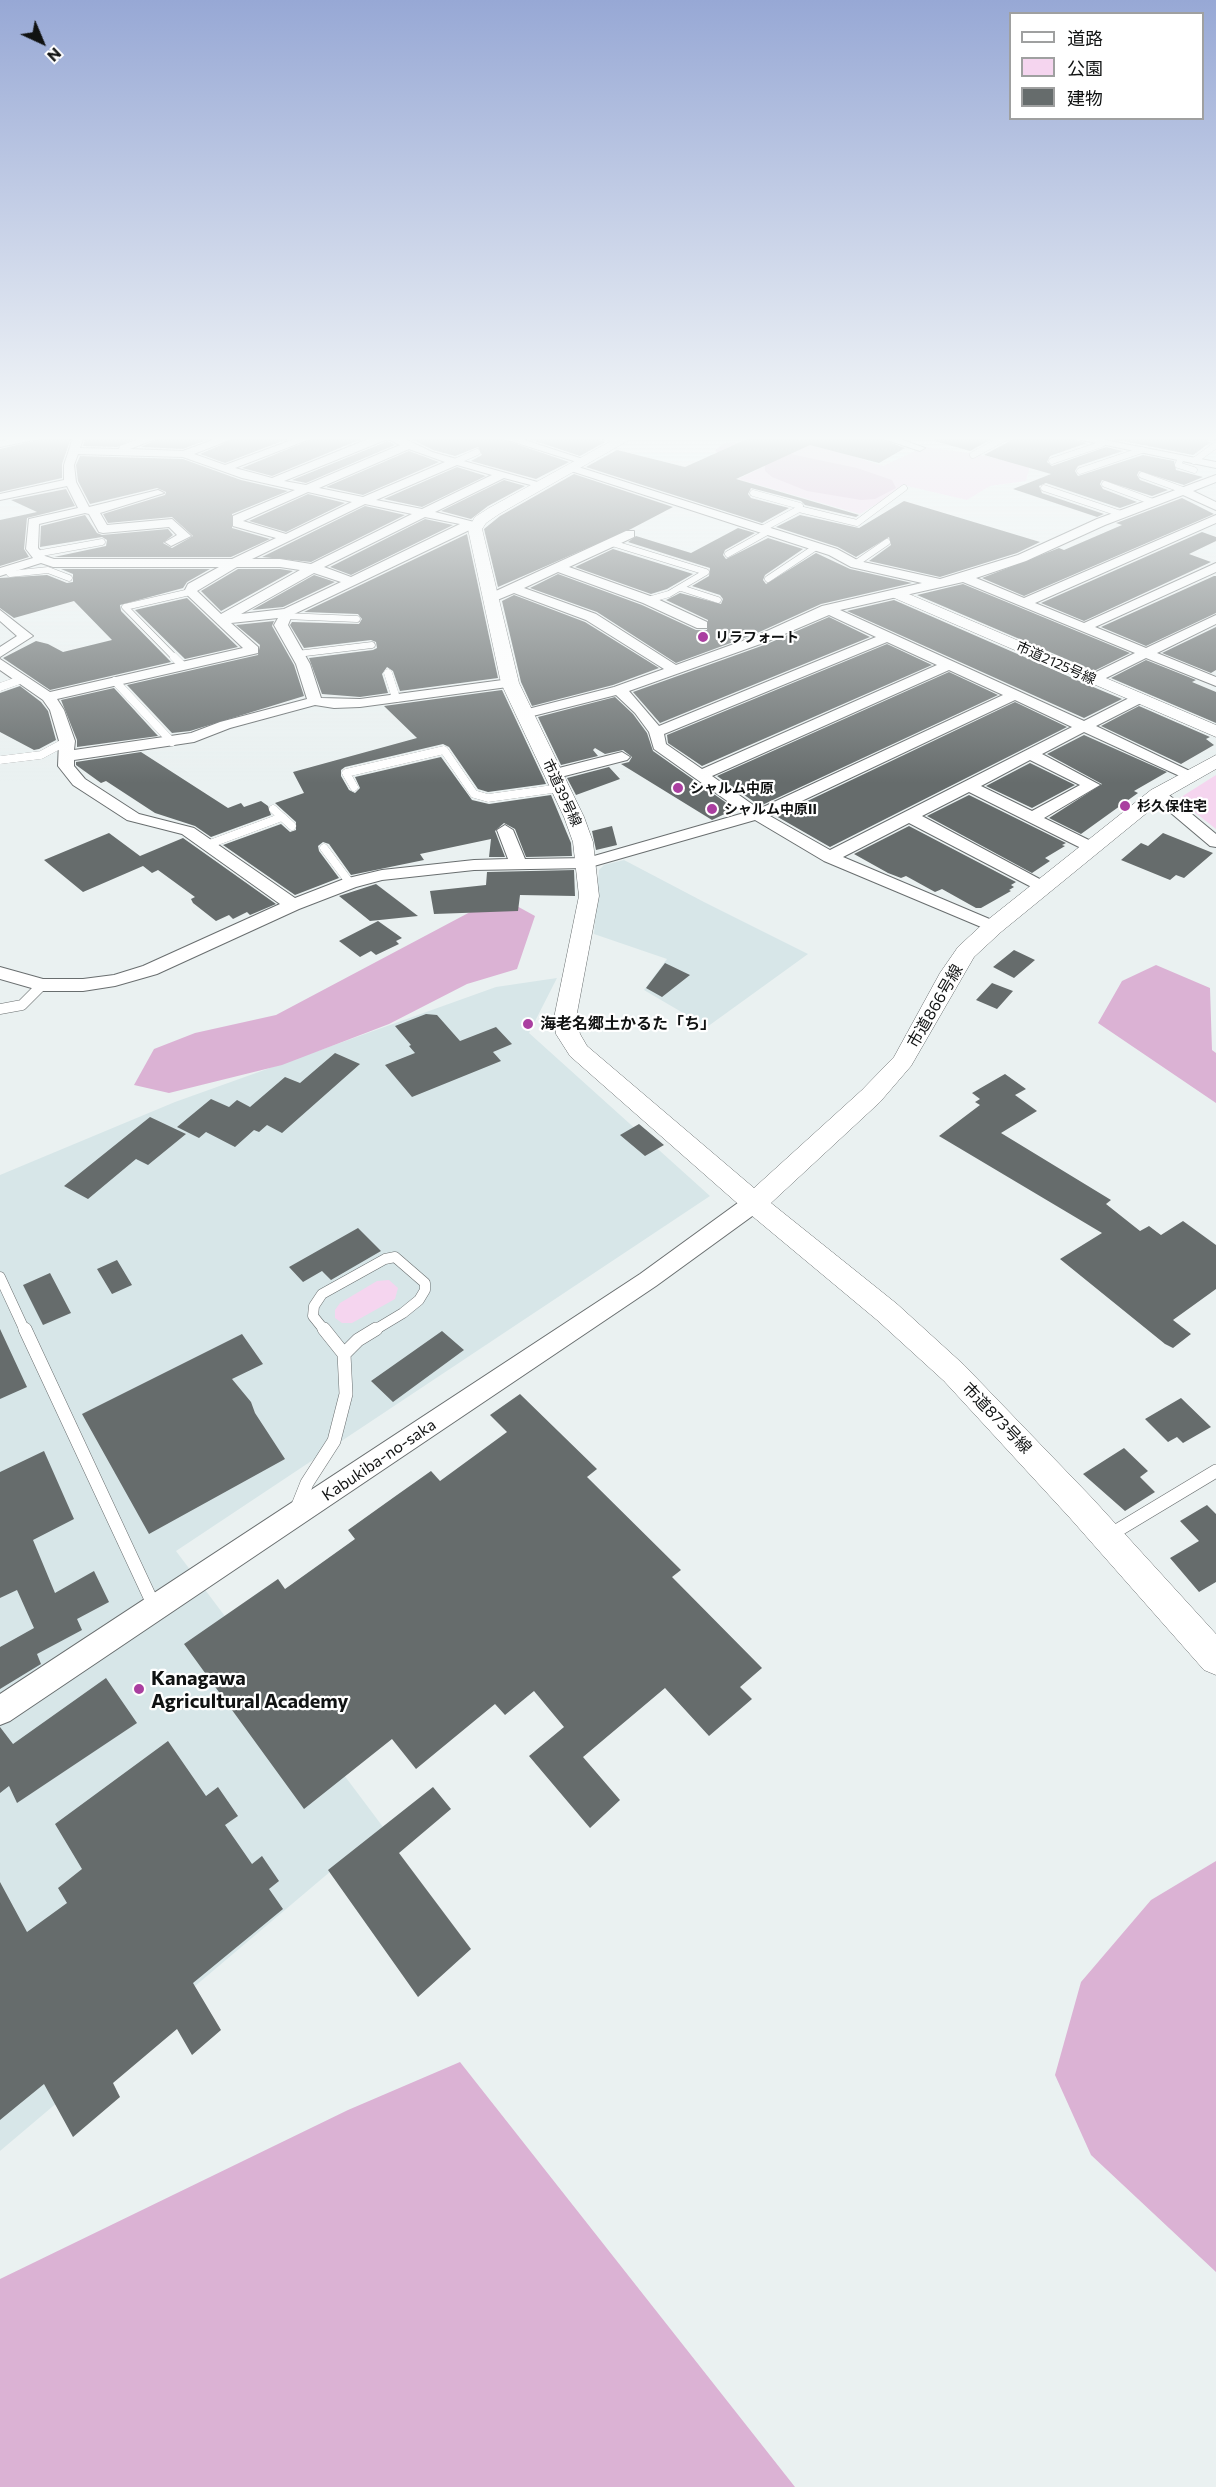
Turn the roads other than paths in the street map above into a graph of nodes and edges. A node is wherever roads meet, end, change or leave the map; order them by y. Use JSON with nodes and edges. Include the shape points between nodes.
{"nodes":[{"id":1,"x":34,"y":551,"type":"edge"},
{"id":2,"x":61,"y":551,"type":"edge"},
{"id":3,"x":260,"y":551,"type":"edge"},
{"id":4,"x":347,"y":551,"type":"edge"},
{"id":5,"x":415,"y":551,"type":"edge"},
{"id":6,"x":481,"y":551,"type":"edge"},
{"id":7,"x":595,"y":551,"type":"edge"},
{"id":8,"x":638,"y":551,"type":"edge"},
{"id":9,"x":733,"y":551,"type":"edge"},
{"id":10,"x":810,"y":551,"type":"edge"},
{"id":11,"x":825,"y":551,"type":"edge"},
{"id":12,"x":874,"y":551,"type":"edge"},
{"id":13,"x":1037,"y":551,"type":"edge"},
{"id":14,"x":1142,"y":551,"type":"edge"},
{"id":15,"x":728,"y":554,"type":"dead end"},
{"id":16,"x":39,"y":556,"type":"junction"},
{"id":17,"x":234,"y":563,"type":"junction"},
{"id":18,"x":855,"y":564,"type":"junction"},
{"id":19,"x":1216,"y":567,"type":"edge"},
{"id":20,"x":313,"y":568,"type":"junction"},
{"id":21,"x":559,"y":568,"type":"junction"},
{"id":22,"x":4,"y":571,"type":"edge"},
{"id":23,"x":69,"y":578,"type":"dead end"},
{"id":24,"x":964,"y":578,"type":"junction"},
{"id":25,"x":768,"y":579,"type":"dead end"},
{"id":26,"x":354,"y":582,"type":"junction"},
{"id":27,"x":945,"y":584,"type":"junction"},
{"id":28,"x":681,"y":588,"type":"junction"},
{"id":29,"x":515,"y":589,"type":"junction"},
{"id":30,"x":190,"y":592,"type":"junction"},
{"id":31,"x":897,"y":594,"type":"junction"},
{"id":32,"x":490,"y":598,"type":"junction"},
{"id":33,"x":648,"y":600,"type":"junction"},
{"id":34,"x":718,"y":600,"type":"dead end"},
{"id":35,"x":1023,"y":603,"type":"junction"},
{"id":36,"x":826,"y":609,"type":"junction"},
{"id":37,"x":0,"y":614,"type":"edge"},
{"id":38,"x":286,"y":615,"type":"junction"},
{"id":39,"x":357,"y":619,"type":"dead end"},
{"id":40,"x":1216,"y":619,"type":"edge"},
{"id":41,"x":222,"y":620,"type":"junction"},
{"id":42,"x":702,"y":625,"type":"dead end"},
{"id":43,"x":1083,"y":627,"type":"junction"},
{"id":44,"x":887,"y":637,"type":"junction"},
{"id":45,"x":372,"y":645,"type":"dead end"},
{"id":46,"x":0,"y":653,"type":"edge"},
{"id":47,"x":1146,"y":653,"type":"junction"},
{"id":48,"x":297,"y":654,"type":"junction"},
{"id":49,"x":0,"y":663,"type":"edge"},
{"id":50,"x":182,"y":665,"type":"junction"},
{"id":51,"x":948,"y":665,"type":"junction"},
{"id":52,"x":675,"y":670,"type":"junction"},
{"id":53,"x":388,"y":673,"type":"dead end"},
{"id":54,"x":1093,"y":679,"type":"junction"},
{"id":55,"x":20,"y":680,"type":"junction"},
{"id":56,"x":1214,"y":680,"type":"edge"},
{"id":57,"x":116,"y":681,"type":"junction"},
{"id":58,"x":510,"y":682,"type":"junction"},
{"id":59,"x":0,"y":687,"type":"edge"},
{"id":60,"x":619,"y":690,"type":"junction"},
{"id":61,"x":1014,"y":695,"type":"junction"},
{"id":62,"x":48,"y":697,"type":"junction"},
{"id":63,"x":396,"y":698,"type":"junction"},
{"id":64,"x":1138,"y":699,"type":"junction"},
{"id":65,"x":315,"y":701,"type":"junction"},
{"id":66,"x":525,"y":714,"type":"junction"},
{"id":67,"x":1084,"y":727,"type":"junction"},
{"id":68,"x":656,"y":732,"type":"junction"},
{"id":69,"x":1216,"y":732,"type":"edge"},
{"id":70,"x":172,"y":742,"type":"junction"},
{"id":71,"x":67,"y":748,"type":"junction"},
{"id":72,"x":1030,"y":754,"type":"junction"},
{"id":73,"x":622,"y":757,"type":"dead end"},
{"id":74,"x":0,"y":760,"type":"edge"},
{"id":75,"x":1216,"y":761,"type":"edge"},
{"id":76,"x":700,"y":776,"type":"junction"},
{"id":77,"x":1191,"y":776,"type":"junction"},
{"id":78,"x":557,"y":781,"type":"junction"},
{"id":79,"x":970,"y":786,"type":"junction"},
{"id":80,"x":354,"y":787,"type":"dead end"},
{"id":81,"x":1158,"y":794,"type":"junction"},
{"id":82,"x":273,"y":809,"type":"dead end"},
{"id":83,"x":757,"y":815,"type":"junction"},
{"id":84,"x":909,"y":816,"type":"junction"},
{"id":85,"x":282,"y":818,"type":"junction"},
{"id":86,"x":1032,"y":818,"type":"junction"},
{"id":87,"x":292,"y":826,"type":"dead end"},
{"id":88,"x":505,"y":830,"type":"dead end"},
{"id":89,"x":1216,"y":842,"type":"edge"},
{"id":90,"x":207,"y":845,"type":"junction"},
{"id":91,"x":324,"y":848,"type":"dead end"},
{"id":92,"x":1091,"y":848,"type":"junction"},
{"id":93,"x":830,"y":857,"type":"junction"},
{"id":94,"x":518,"y":863,"type":"junction"},
{"id":95,"x":587,"y":863,"type":"junction"},
{"id":96,"x":350,"y":883,"type":"junction"},
{"id":97,"x":1043,"y":888,"type":"junction"},
{"id":98,"x":293,"y":905,"type":"junction"},
{"id":99,"x":993,"y":927,"type":"junction"},
{"id":100,"x":0,"y":973,"type":"edge"},
{"id":101,"x":42,"y":985,"type":"junction"},
{"id":102,"x":0,"y":1009,"type":"edge"},
{"id":103,"x":754,"y":1203,"type":"junction"},
{"id":104,"x":0,"y":1276,"type":"edge"},
{"id":105,"x":344,"y":1354,"type":"junction"},
{"id":106,"x":1216,"y":1471,"type":"edge"},
{"id":107,"x":293,"y":1517,"type":"junction"},
{"id":108,"x":1107,"y":1537,"type":"junction"},
{"id":109,"x":155,"y":1608,"type":"junction"},
{"id":110,"x":1216,"y":1659,"type":"edge"},
{"id":111,"x":0,"y":1711,"type":"edge"}],
"edges":[{"from":1,"to":16,"type":"street"},
{"from":2,"to":16,"type":"lane"},
{"from":3,"to":17,"type":"street"},
{"from":4,"to":20,"type":"street"},
{"from":5,"to":26,"type":"street"},
{"from":6,"to":32,"type":"street","name":"市道39号線"},
{"from":7,"to":21,"type":"street"},
{"from":8,"to":28,"type":"lane","via":[[706,572]]},
{"from":9,"to":15,"type":"lane"},
{"from":10,"to":25,"type":"lane"},
{"from":11,"to":18,"type":"street"},
{"from":12,"to":18,"type":"lane"},
{"from":13,"to":24,"type":"street"},
{"from":14,"to":35,"type":"street"},
{"from":16,"to":17,"type":"street","via":[[65,564]]},
{"from":16,"to":22,"type":"street"},
{"from":17,"to":20,"type":"street"},
{"from":17,"to":30,"type":"street","via":[[202,580]]},
{"from":18,"to":27,"type":"street"},
{"from":19,"to":43,"type":"street"},
{"from":20,"to":26,"type":"street"},
{"from":20,"to":41,"type":"street"},
{"from":21,"to":29,"type":"street"},
{"from":21,"to":33,"type":"street"},
{"from":22,"to":23,"type":"lane","via":[[9,574],[48,570]]},
{"from":24,"to":27,"type":"street"},
{"from":24,"to":35,"type":"street"},
{"from":26,"to":38,"type":"street"},
{"from":27,"to":31,"type":"street"},
{"from":28,"to":33,"type":"lane"},
{"from":28,"to":34,"type":"lane"},
{"from":29,"to":32,"type":"street"},
{"from":29,"to":52,"type":"street","via":[[591,617]]},
{"from":30,"to":41,"type":"street"},
{"from":30,"to":50,"type":"lane","via":[[125,607]]},
{"from":31,"to":36,"type":"street"},
{"from":31,"to":54,"type":"street","name":"市道2125号線"},
{"from":32,"to":58,"type":"street","name":"市道39号線"},
{"from":33,"to":42,"type":"street"},
{"from":35,"to":43,"type":"street"},
{"from":36,"to":44,"type":"street"},
{"from":36,"to":52,"type":"street","via":[[768,636]]},
{"from":37,"to":46,"type":"street","via":[[26,636]]},
{"from":38,"to":39,"type":"lane"},
{"from":38,"to":41,"type":"street"},
{"from":38,"to":48,"type":"street","via":[[281,625]]},
{"from":40,"to":47,"type":"street"},
{"from":41,"to":50,"type":"street","via":[[253,650]]},
{"from":43,"to":47,"type":"street"},
{"from":44,"to":51,"type":"street"},
{"from":44,"to":68,"type":"street"},
{"from":45,"to":48,"type":"lane"},
{"from":47,"to":54,"type":"street"},
{"from":47,"to":56,"type":"street"},
{"from":48,"to":65,"type":"street"},
{"from":49,"to":55,"type":"street"},
{"from":50,"to":57,"type":"street"},
{"from":51,"to":61,"type":"street"},
{"from":51,"to":76,"type":"street"},
{"from":52,"to":60,"type":"street"},
{"from":53,"to":63,"type":"lane"},
{"from":54,"to":64,"type":"street","name":"市道2125号線"},
{"from":55,"to":59,"type":"lane"},
{"from":55,"to":62,"type":"street"},
{"from":57,"to":62,"type":"street"},
{"from":57,"to":70,"type":"lane"},
{"from":58,"to":63,"type":"street"},
{"from":58,"to":66,"type":"street","name":"市道39号線"},
{"from":60,"to":66,"type":"street"},
{"from":60,"to":68,"type":"street"},
{"from":61,"to":67,"type":"street"},
{"from":61,"to":83,"type":"street"},
{"from":62,"to":71,"type":"street","via":[[57,710]]},
{"from":63,"to":65,"type":"street","via":[[347,704]]},
{"from":64,"to":67,"type":"street"},
{"from":64,"to":69,"type":"street","name":"市道2125号線"},
{"from":65,"to":70,"type":"street"},
{"from":66,"to":78,"type":"street","name":"市道39号線"},
{"from":67,"to":72,"type":"street"},
{"from":67,"to":77,"type":"street"},
{"from":68,"to":76,"type":"street","via":[[659,746]]},
{"from":70,"to":71,"type":"street"},
{"from":71,"to":74,"type":"lane"},
{"from":71,"to":90,"type":"street","via":[[66,766],[79,782],[133,817],[188,831]]},
{"from":72,"to":79,"type":"street"},
{"from":72,"to":86,"type":"street","via":[[1092,785]]},
{"from":73,"to":78,"type":"street"},
{"from":75,"to":77,"type":"street","name":"市道866号線"},
{"from":76,"to":83,"type":"street"},
{"from":77,"to":81,"type":"street","name":"市道866号線"},
{"from":78,"to":80,"type":"lane","via":[[488,798],[474,794],[444,750],[346,772]]},
{"from":78,"to":95,"type":"street","name":"市道39号線","via":[[583,842]]},
{"from":79,"to":84,"type":"street"},
{"from":79,"to":86,"type":"street"},
{"from":81,"to":89,"type":"street"},
{"from":81,"to":92,"type":"street","name":"市道866号線"},
{"from":82,"to":85,"type":"lane"},
{"from":83,"to":93,"type":"street"},
{"from":83,"to":95,"type":"street"},
{"from":84,"to":93,"type":"street"},
{"from":84,"to":97,"type":"street"},
{"from":85,"to":87,"type":"lane"},
{"from":85,"to":90,"type":"lane"},
{"from":86,"to":92,"type":"street"},
{"from":88,"to":94,"type":"street"},
{"from":90,"to":98,"type":"street"},
{"from":91,"to":96,"type":"lane"},
{"from":92,"to":97,"type":"street","name":"市道866号線"},
{"from":93,"to":99,"type":"street"},
{"from":94,"to":95,"type":"street"},
{"from":94,"to":96,"type":"street","via":[[382,875]]},
{"from":95,"to":103,"type":"street","name":"市道39号線","via":[[589,896],[565,1018],[568,1034],[578,1052]]},
{"from":96,"to":98,"type":"street"},
{"from":97,"to":99,"type":"street","name":"市道866号線"},
{"from":98,"to":101,"type":"street","via":[[150,970],[83,986]]},
{"from":99,"to":103,"type":"street","name":"市道866号線","via":[[966,952],[951,973],[903,1061],[871,1096]]},
{"from":100,"to":101,"type":"street"},
{"from":101,"to":102,"type":"lane","via":[[22,1005]]},
{"from":103,"to":107,"type":"street","name":"Kabukiba-no-saka","via":[[648,1280]]},
{"from":103,"to":108,"type":"street","name":"市道873号線","via":[[954,1372]]},
{"from":104,"to":109,"type":"lane"},
{"from":105,"to":105,"type":"lane","via":[[313,1316],[314,1306],[322,1294],[395,1257],[425,1283],[425,1290],[403,1312],[358,1340]]},
{"from":105,"to":107,"type":"lane","via":[[346,1394],[334,1440],[307,1483]]},
{"from":106,"to":108,"type":"lane"},
{"from":107,"to":109,"type":"street","name":"Kabukiba-no-saka"},
{"from":108,"to":110,"type":"street","name":"市道873号線"},
{"from":109,"to":111,"type":"street","name":"Kabukiba-no-saka"}]}
